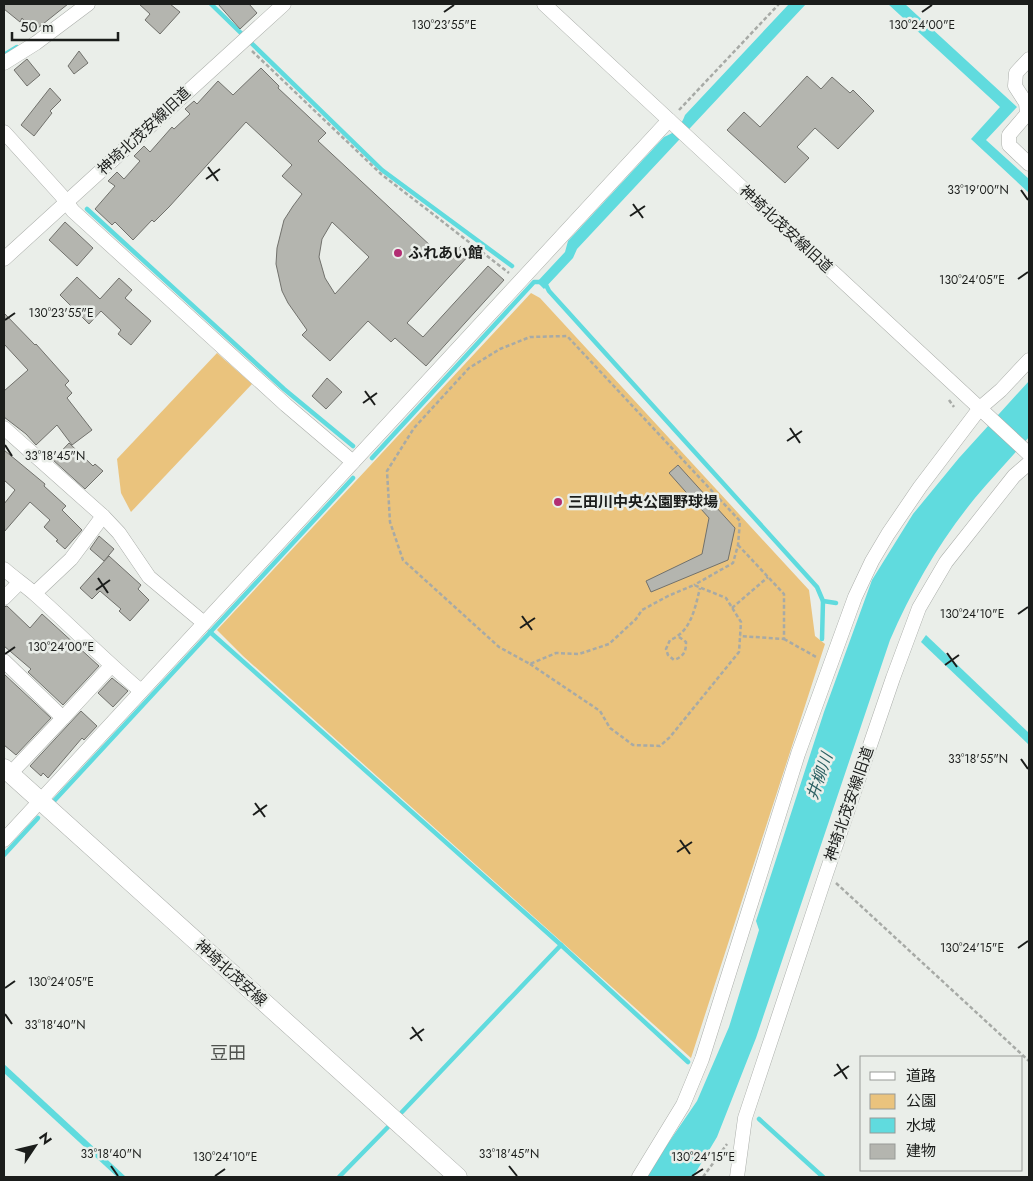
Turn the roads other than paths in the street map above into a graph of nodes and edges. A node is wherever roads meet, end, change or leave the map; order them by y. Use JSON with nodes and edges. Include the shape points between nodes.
{"nodes":[{"id":1,"x":88,"y":4,"type":"edge"},
{"id":2,"x":284,"y":4,"type":"edge"},
{"id":3,"x":544,"y":4,"type":"edge"},
{"id":4,"x":1029,"y":59,"type":"edge"},
{"id":5,"x":4,"y":63,"type":"edge"},
{"id":6,"x":676,"y":127,"type":"junction"},
{"id":7,"x":4,"y":132,"type":"edge"},
{"id":8,"x":1029,"y":164,"type":"edge"},
{"id":9,"x":66,"y":202,"type":"junction"},
{"id":10,"x":4,"y":259,"type":"edge"},
{"id":11,"x":1029,"y":360,"type":"edge"},
{"id":12,"x":984,"y":412,"type":"junction"},
{"id":13,"x":4,"y":428,"type":"edge"},
{"id":14,"x":1028,"y":456,"type":"edge"},
{"id":15,"x":353,"y":462,"type":"junction"},
{"id":16,"x":103,"y":516,"type":"junction"},
{"id":17,"x":4,"y":568,"type":"edge"},
{"id":18,"x":19,"y":583,"type":"junction"},
{"id":19,"x":34,"y":593,"type":"junction"},
{"id":20,"x":4,"y":598,"type":"edge"},
{"id":21,"x":204,"y":623,"type":"junction"},
{"id":22,"x":4,"y":661,"type":"edge"},
{"id":23,"x":111,"y":666,"type":"junction"},
{"id":24,"x":141,"y":691,"type":"junction"},
{"id":25,"x":63,"y":718,"type":"junction"},
{"id":26,"x":7,"y":771,"type":"edge"},
{"id":27,"x":40,"y":801,"type":"junction"},
{"id":28,"x":4,"y":840,"type":"edge"},
{"id":29,"x":458,"y":1177,"type":"edge"},
{"id":30,"x":639,"y":1177,"type":"edge"},
{"id":31,"x":737,"y":1177,"type":"edge"}],
"edges":[{"from":1,"to":5,"type":"street"},
{"from":2,"to":9,"type":"street","name":"神埼北茂安線旧道"},
{"from":3,"to":6,"type":"street","name":"神埼北茂安線旧道"},
{"from":4,"to":8,"type":"street","via":[[1016,73],[1015,86],[1026,103],[1026,114],[1009,136],[1010,145]]},
{"from":6,"to":12,"type":"street","name":"神埼北茂安線旧道"},
{"from":6,"to":15,"type":"street","via":[[520,281]]},
{"from":7,"to":9,"type":"street"},
{"from":9,"to":10,"type":"street","name":"神埼北茂安線旧道"},
{"from":9,"to":15,"type":"street","via":[[72,211],[286,405]]},
{"from":11,"to":12,"type":"street"},
{"from":12,"to":14,"type":"street","name":"神埼北茂安線旧道"},
{"from":12,"to":30,"type":"street","via":[[920,487],[872,561],[855,597],[798,754],[702,1059],[682,1105]]},
{"from":13,"to":16,"type":"street"},
{"from":14,"to":31,"type":"street","name":"神埼北茂安線旧道","via":[[946,562],[919,608],[745,1118]]},
{"from":15,"to":21,"type":"street"},
{"from":16,"to":19,"type":"street","via":[[71,559]]},
{"from":16,"to":21,"type":"street","via":[[149,577]]},
{"from":17,"to":18,"type":"street"},
{"from":18,"to":19,"type":"street"},
{"from":18,"to":20,"type":"street"},
{"from":19,"to":23,"type":"street"},
{"from":21,"to":24,"type":"street"},
{"from":22,"to":25,"type":"street"},
{"from":23,"to":24,"type":"street"},
{"from":23,"to":25,"type":"street"},
{"from":24,"to":27,"type":"street"},
{"from":25,"to":26,"type":"street"},
{"from":26,"to":27,"type":"main road","name":"神埼北茂安線"},
{"from":27,"to":28,"type":"street"},
{"from":27,"to":29,"type":"main road","name":"神埼北茂安線"}]}
